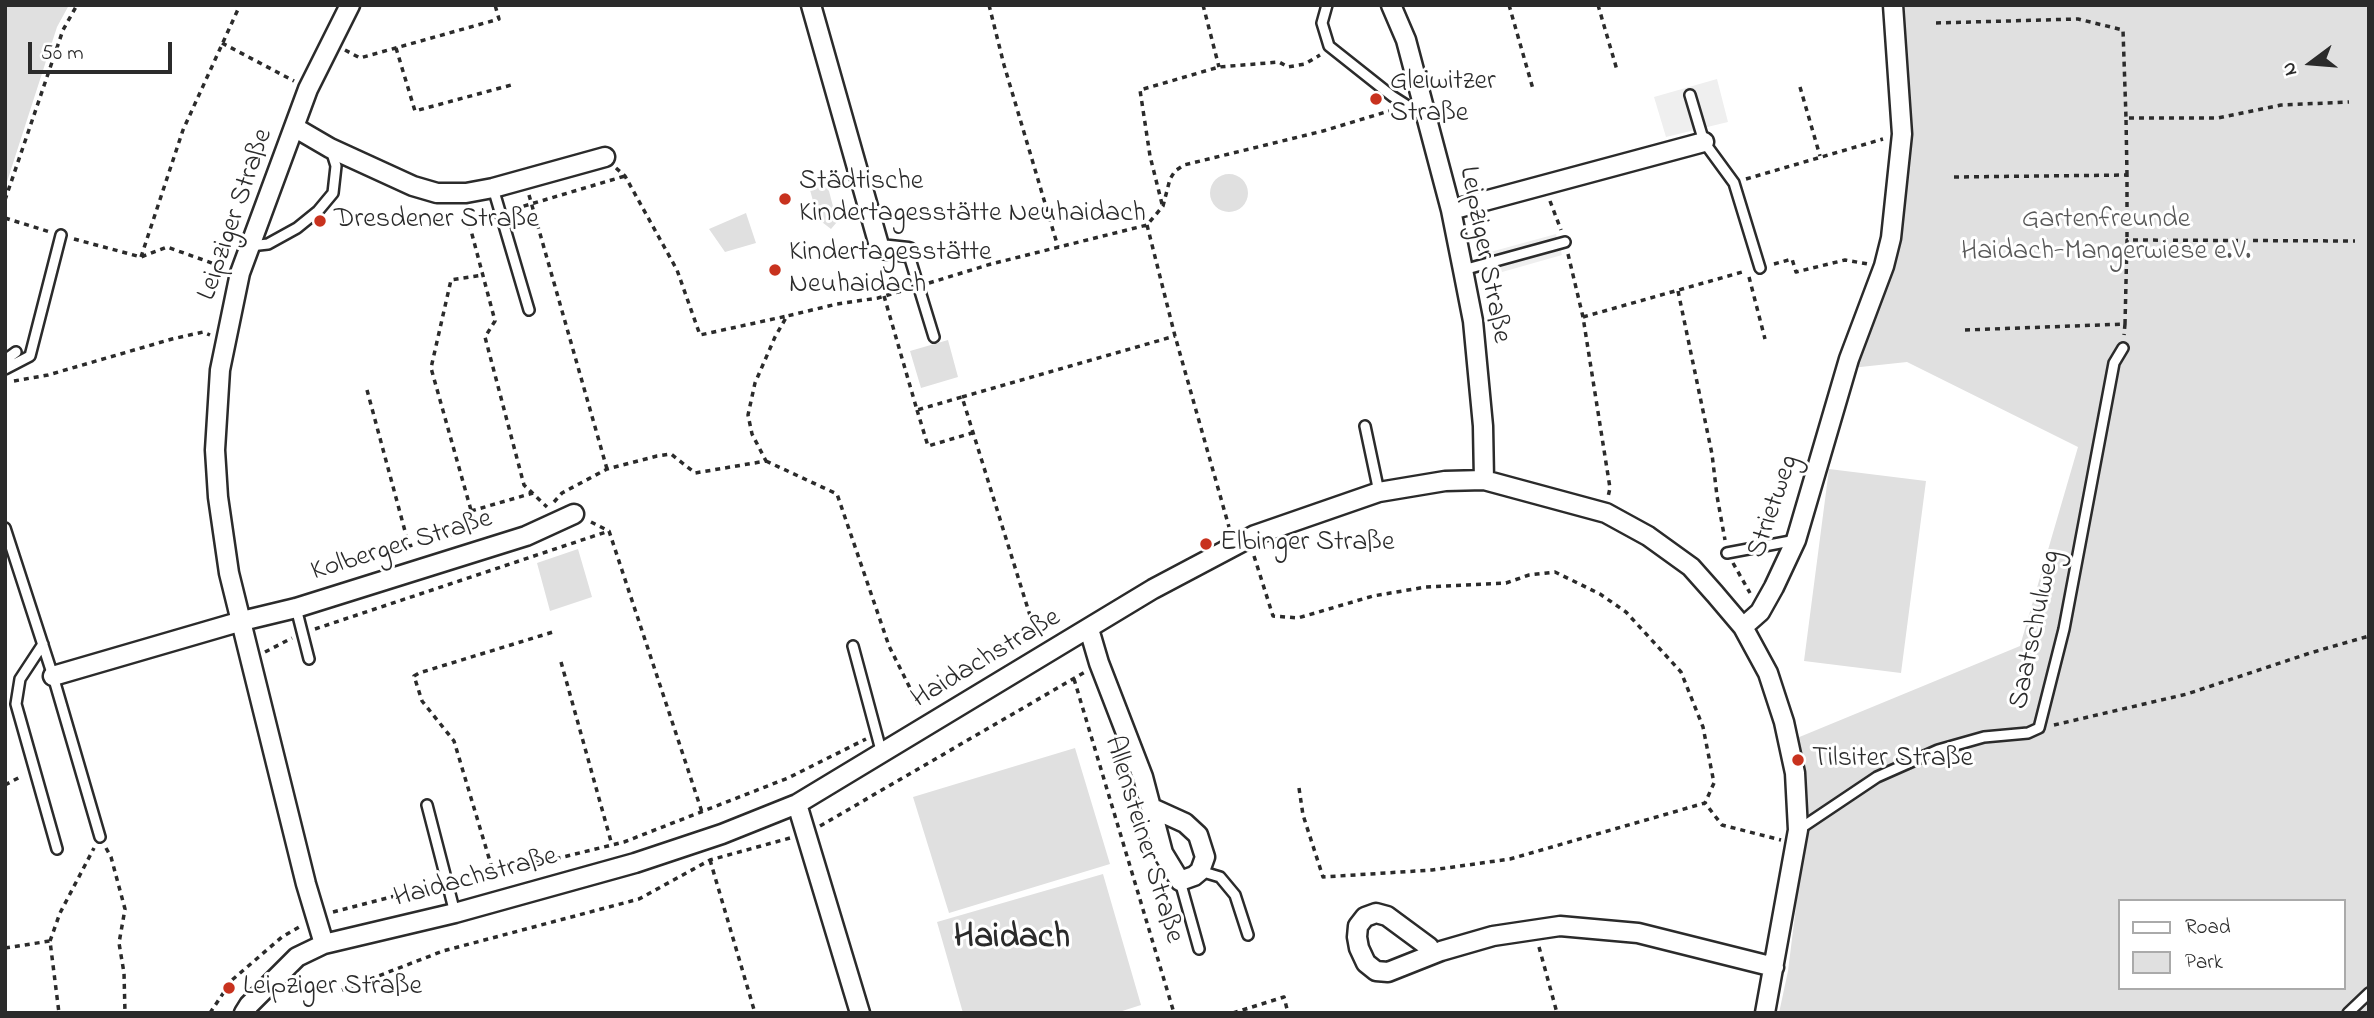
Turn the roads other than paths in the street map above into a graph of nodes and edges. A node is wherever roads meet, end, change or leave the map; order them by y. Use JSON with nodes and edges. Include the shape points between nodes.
{"nodes":[{"id":1,"x":350,"y":5,"type":"edge"},
{"id":2,"x":811,"y":5,"type":"edge"},
{"id":3,"x":1327,"y":5,"type":"edge"},
{"id":4,"x":1391,"y":5,"type":"edge"},
{"id":5,"x":1893,"y":5,"type":"edge"},
{"id":6,"x":1690,"y":95,"type":"dead end"},
{"id":7,"x":1426,"y":118,"type":"junction"},
{"id":8,"x":294,"y":127,"type":"junction"},
{"id":9,"x":1704,"y":142,"type":"junction"},
{"id":10,"x":330,"y":148,"type":"junction"},
{"id":11,"x":605,"y":157,"type":"road end"},
{"id":12,"x":493,"y":188,"type":"junction"},
{"id":13,"x":1451,"y":210,"type":"junction"},
{"id":14,"x":61,"y":235,"type":"road end"},
{"id":15,"x":1565,"y":242,"type":"road end"},
{"id":16,"x":250,"y":246,"type":"junction"},
{"id":17,"x":908,"y":252,"type":"joint"},
{"id":18,"x":1760,"y":268,"type":"road end"},
{"id":19,"x":1463,"y":270,"type":"junction"},
{"id":20,"x":529,"y":310,"type":"dead end"},
{"id":21,"x":934,"y":337,"type":"dead end"},
{"id":22,"x":2123,"y":348,"type":"road end"},
{"id":23,"x":16,"y":352,"type":"dead end"},
{"id":24,"x":5,"y":360,"type":"edge"},
{"id":25,"x":5,"y":369,"type":"edge"},
{"id":26,"x":1365,"y":426,"type":"dead end"},
{"id":27,"x":1484,"y":480,"type":"junction"},
{"id":28,"x":1379,"y":492,"type":"junction"},
{"id":29,"x":574,"y":514,"type":"road end"},
{"id":30,"x":5,"y":528,"type":"edge"},
{"id":31,"x":1796,"y":540,"type":"junction"},
{"id":32,"x":1727,"y":552,"type":"road end"},
{"id":33,"x":296,"y":608,"type":"junction"},
{"id":34,"x":242,"y":621,"type":"junction"},
{"id":35,"x":1743,"y":627,"type":"junction"},
{"id":36,"x":1089,"y":629,"type":"junction"},
{"id":37,"x":43,"y":644,"type":"junction"},
{"id":38,"x":853,"y":646,"type":"dead end"},
{"id":39,"x":309,"y":659,"type":"dead end"},
{"id":40,"x":53,"y":676,"type":"junction"},
{"id":41,"x":882,"y":754,"type":"junction"},
{"id":42,"x":797,"y":804,"type":"junction"},
{"id":43,"x":427,"y":805,"type":"dead end"},
{"id":44,"x":1152,"y":808,"type":"junction"},
{"id":45,"x":100,"y":837,"type":"road end"},
{"id":46,"x":1797,"y":837,"type":"junction"},
{"id":47,"x":57,"y":849,"type":"dead end"},
{"id":48,"x":1200,"y":871,"type":"junction"},
{"id":49,"x":1180,"y":881,"type":"junction"},
{"id":50,"x":454,"y":913,"type":"junction"},
{"id":51,"x":1248,"y":935,"type":"dead end"},
{"id":52,"x":324,"y":944,"type":"junction"},
{"id":53,"x":1199,"y":949,"type":"dead end"},
{"id":54,"x":1432,"y":954,"type":"dead end"},
{"id":55,"x":1774,"y":967,"type":"junction"},
{"id":56,"x":2369,"y":993,"type":"edge"},
{"id":57,"x":244,"y":1013,"type":"edge"},
{"id":58,"x":860,"y":1013,"type":"edge"},
{"id":59,"x":1765,"y":1013,"type":"edge"},
{"id":60,"x":2348,"y":1013,"type":"edge"}],
"edges":[{"from":1,"to":8,"type":"street","name":"Leipziger Straße"},
{"from":2,"to":17,"type":"street","via":[[880,249]]},
{"from":3,"to":7,"type":"lane","via":[[1322,23],[1329,46]]},
{"from":4,"to":7,"type":"street","name":"Leipziger Straße","via":[[1406,40]]},
{"from":5,"to":31,"type":"street","name":"Strietweg","via":[[1902,134],[1895,210],[1884,266],[1849,359]]},
{"from":6,"to":9,"type":"lane"},
{"from":7,"to":13,"type":"street","name":"Leipziger Straße"},
{"from":8,"to":10,"type":"street"},
{"from":8,"to":16,"type":"street","name":"Leipziger Straße"},
{"from":9,"to":13,"type":"street"},
{"from":9,"to":18,"type":"lane","via":[[1734,183]]},
{"from":10,"to":12,"type":"street","via":[[437,193]]},
{"from":10,"to":16,"type":"lane","via":[[336,166],[333,193],[297,228],[268,244]]},
{"from":11,"to":12,"type":"street"},
{"from":12,"to":20,"type":"lane"},
{"from":13,"to":19,"type":"street","name":"Leipziger Straße"},
{"from":14,"to":25,"type":"lane","via":[[30,356]]},
{"from":15,"to":19,"type":"lane"},
{"from":16,"to":34,"type":"street","name":"Leipziger Straße","via":[[220,370],[215,450],[223,538]]},
{"from":17,"to":21,"type":"lane"},
{"from":19,"to":27,"type":"street","name":"Leipziger Straße","via":[[1474,334]]},
{"from":22,"to":46,"type":"lane","name":"Saatschulweg","via":[[2114,363],[2064,629],[2039,728],[1938,750],[1877,777]]},
{"from":23,"to":24,"type":"lane"},
{"from":26,"to":28,"type":"lane"},
{"from":27,"to":28,"type":"street","name":"Haidachstraße"},
{"from":27,"to":35,"type":"street","name":"Haidachstraße","via":[[1606,513],[1648,536],[1691,567]]},
{"from":28,"to":36,"type":"street","name":"Haidachstraße","via":[[1249,539]]},
{"from":29,"to":33,"type":"street","name":"Kolberger Straße","via":[[526,536]]},
{"from":30,"to":37,"type":"lane"},
{"from":31,"to":32,"type":"lane"},
{"from":31,"to":35,"type":"street","name":"Strietweg","via":[[1760,612]]},
{"from":33,"to":34,"type":"street","name":"Kolberger Straße"},
{"from":33,"to":39,"type":"lane"},
{"from":34,"to":40,"type":"street","name":"Kolberger Straße"},
{"from":34,"to":52,"type":"street","name":"Leipziger Straße"},
{"from":35,"to":46,"type":"street","via":[[1768,673],[1784,722],[1795,773]]},
{"from":36,"to":41,"type":"street","name":"Haidachstraße"},
{"from":36,"to":44,"type":"street"},
{"from":37,"to":40,"type":"lane"},
{"from":37,"to":47,"type":"lane","via":[[20,679],[16,704]]},
{"from":38,"to":41,"type":"lane"},
{"from":40,"to":45,"type":"lane"},
{"from":41,"to":42,"type":"street","name":"Haidachstraße"},
{"from":42,"to":50,"type":"street","name":"Haidachstraße","via":[[635,863]]},
{"from":42,"to":58,"type":"street"},
{"from":43,"to":50,"type":"lane"},
{"from":44,"to":48,"type":"street","via":[[1194,830],[1205,858]]},
{"from":44,"to":49,"type":"street","via":[[1163,853]]},
{"from":46,"to":55,"type":"street"},
{"from":48,"to":49,"type":"street"},
{"from":48,"to":51,"type":"lane","via":[[1220,877],[1235,895]]},
{"from":49,"to":53,"type":"lane"},
{"from":50,"to":52,"type":"street","name":"Haidachstraße"},
{"from":52,"to":57,"type":"street","name":"Haidachstraße","via":[[297,957]]},
{"from":54,"to":55,"type":"street","via":[[1493,936],[1560,926],[1638,933]]},
{"from":55,"to":59,"type":"street"},
{"from":56,"to":60,"type":"lane"}]}
